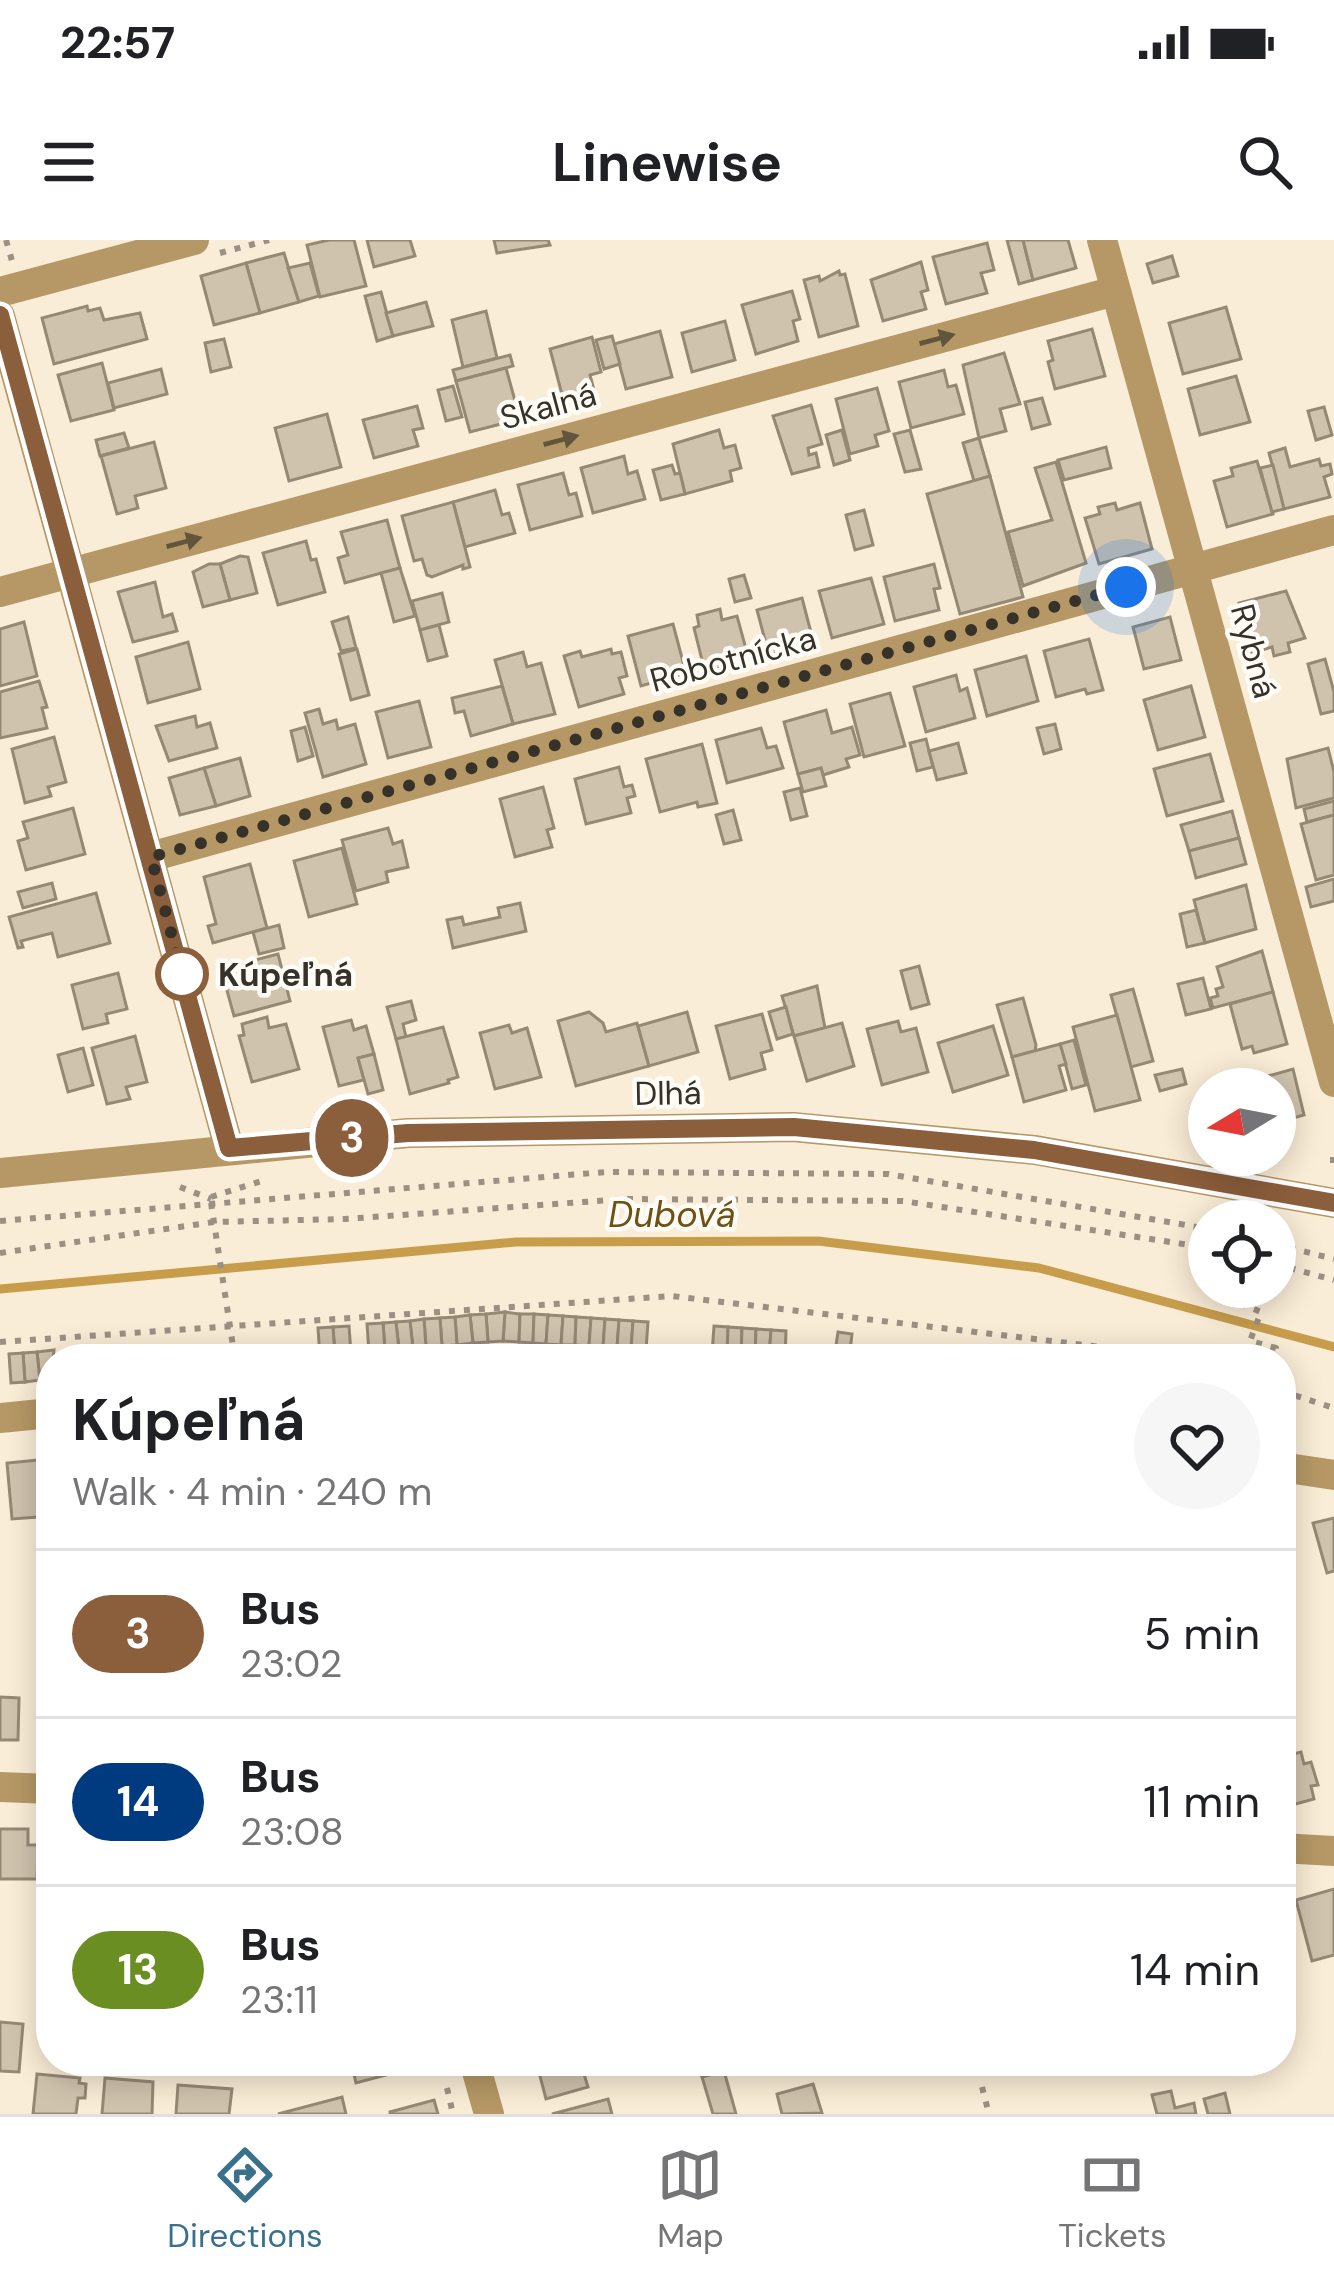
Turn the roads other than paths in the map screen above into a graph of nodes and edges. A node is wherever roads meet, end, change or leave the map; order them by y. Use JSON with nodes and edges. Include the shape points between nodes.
{"nodes":[{"id":1,"x":194,"y":240,"type":"edge"},
{"id":2,"x":1102,"y":240,"type":"edge"},
{"id":3,"x":1115,"y":291,"type":"junction"},
{"id":4,"x":0,"y":292,"type":"edge"},
{"id":5,"x":0,"y":316,"type":"edge"},
{"id":6,"x":1334,"y":530,"type":"edge"},
{"id":7,"x":1194,"y":568,"type":"junction"},
{"id":8,"x":71,"y":572,"type":"junction"},
{"id":9,"x":0,"y":592,"type":"edge"},
{"id":10,"x":151,"y":857,"type":"junction"},
{"id":11,"x":1333,"y":1071,"type":"edge"},
{"id":12,"x":229,"y":1148,"type":"junction"},
{"id":13,"x":0,"y":1173,"type":"edge"},
{"id":14,"x":1334,"y":1203,"type":"edge"},
{"id":15,"x":36,"y":1415,"type":"edge"},
{"id":16,"x":0,"y":1418,"type":"edge"},
{"id":17,"x":1296,"y":1469,"type":"edge"},
{"id":18,"x":1334,"y":1475,"type":"edge"},
{"id":19,"x":0,"y":1787,"type":"edge"},
{"id":20,"x":36,"y":1788,"type":"edge"},
{"id":21,"x":1296,"y":1849,"type":"edge"},
{"id":22,"x":1334,"y":1851,"type":"edge"},
{"id":23,"x":478,"y":2076,"type":"edge"},
{"id":24,"x":489,"y":2114,"type":"edge"}],
"edges":[{"from":1,"to":4,"type":"street"},
{"from":2,"to":3,"type":"street","name":"Rybná"},
{"from":3,"to":7,"type":"street","name":"Rybná"},
{"from":8,"to":3,"type":"street","name":"Skalná","one_way":true},
{"from":5,"to":8,"type":"street"},
{"from":6,"to":7,"type":"street","name":"Robotnícka"},
{"from":7,"to":10,"type":"street","name":"Robotnícka"},
{"from":7,"to":11,"type":"street","name":"Rybná"},
{"from":8,"to":9,"type":"street","name":"Skalná"},
{"from":8,"to":10,"type":"street"},
{"from":10,"to":12,"type":"street"},
{"from":12,"to":13,"type":"street","name":"Dlhá"},
{"from":12,"to":14,"type":"street","name":"Dlhá","via":[[408,1133],[794,1127],[1034,1150]]},
{"from":15,"to":16,"type":"street"},
{"from":17,"to":18,"type":"street"},
{"from":19,"to":20,"type":"street"},
{"from":21,"to":22,"type":"street"},
{"from":23,"to":24,"type":"street"}]}
